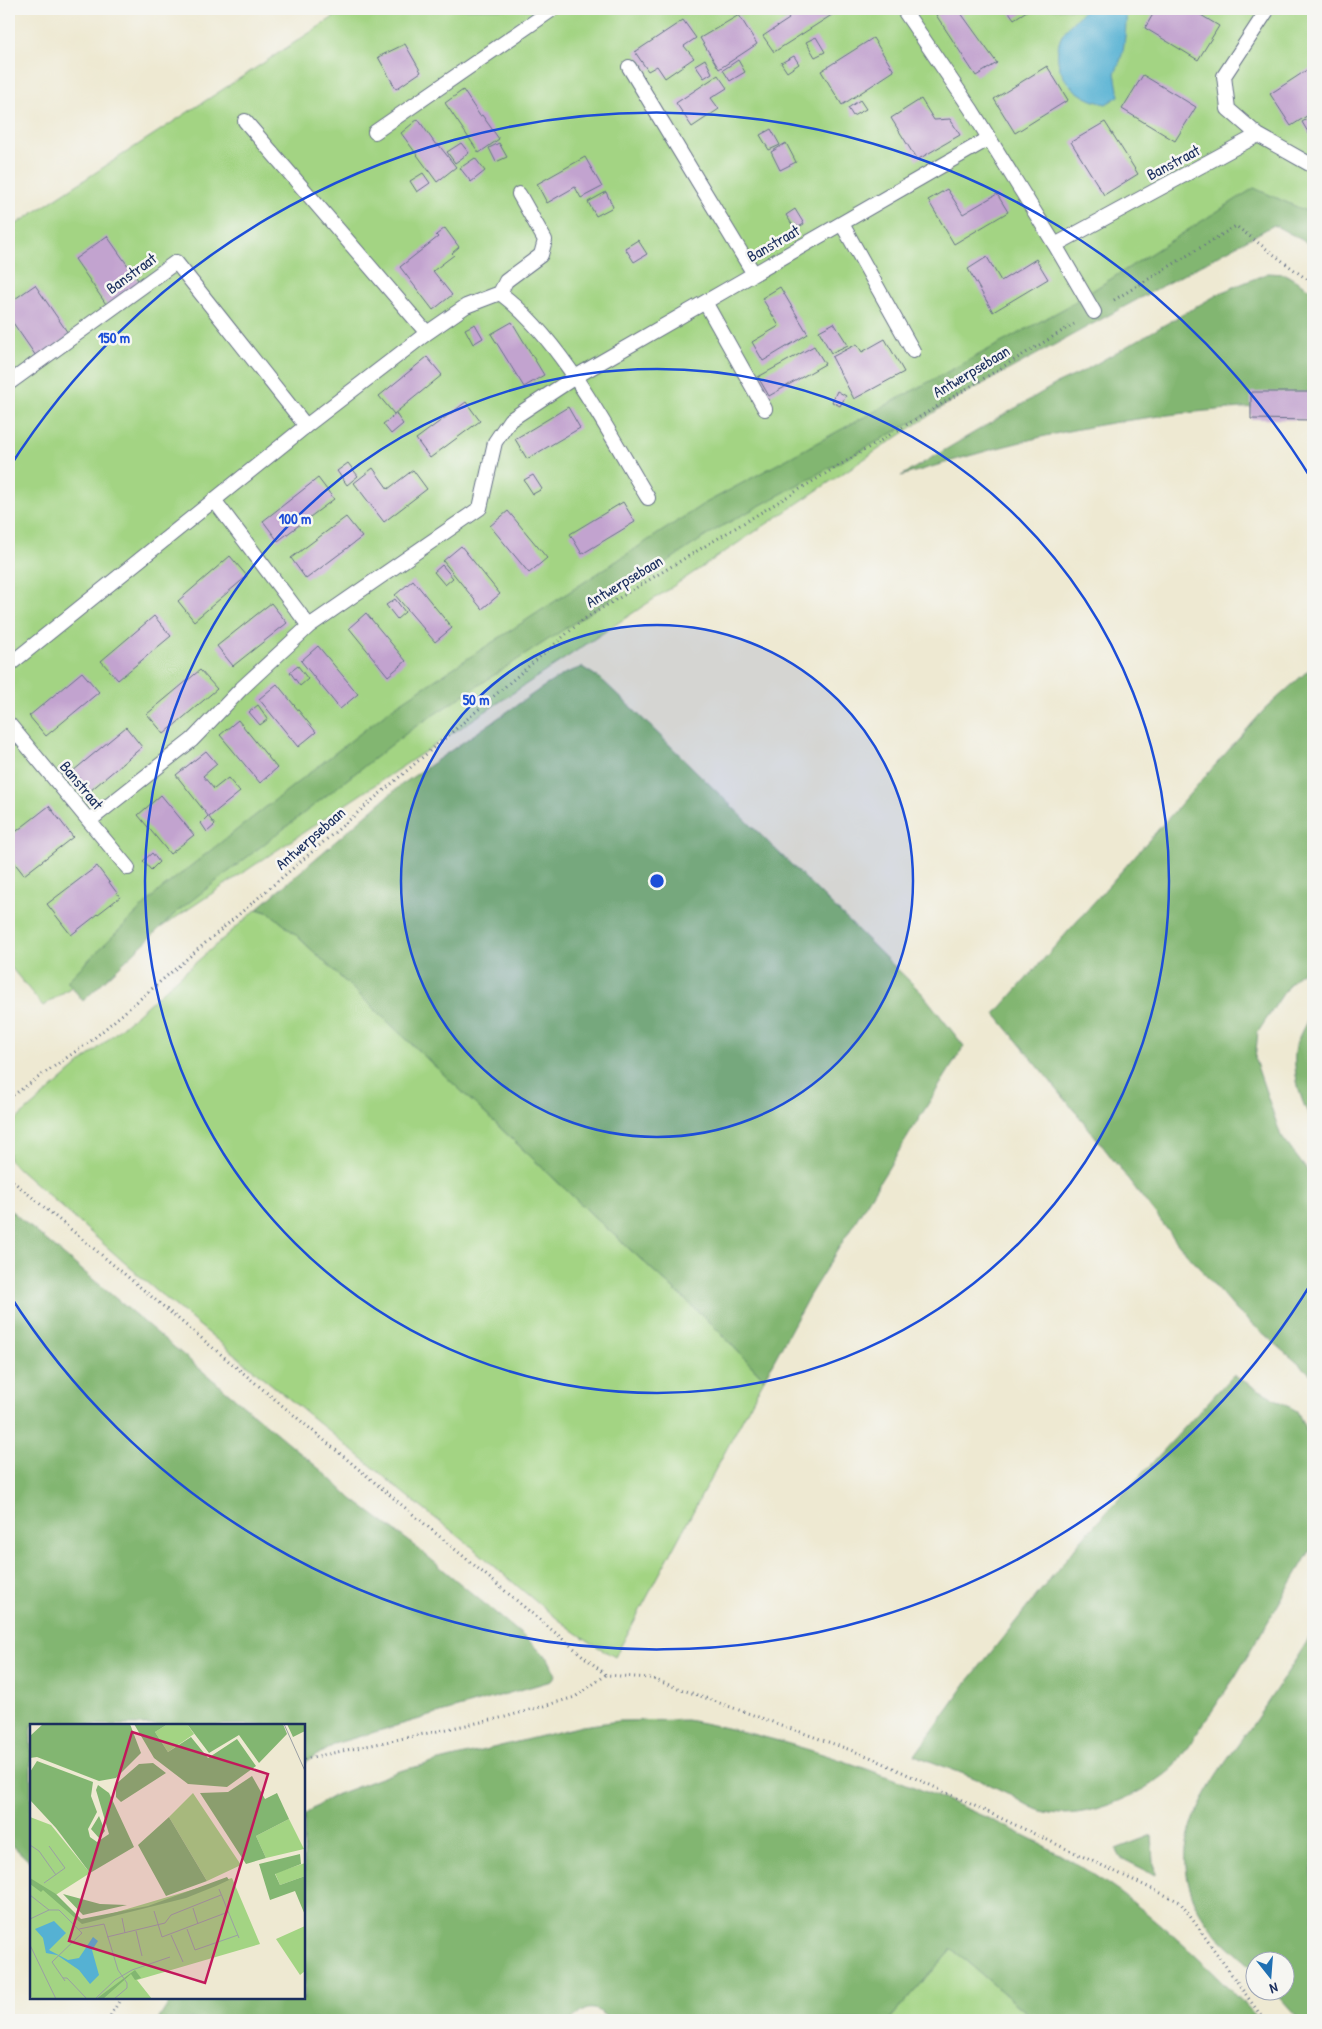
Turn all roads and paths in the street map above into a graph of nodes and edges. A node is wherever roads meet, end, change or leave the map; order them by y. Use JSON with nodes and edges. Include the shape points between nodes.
{"nodes":[{"id":1,"x":553,"y":9,"type":"edge"},
{"id":2,"x":903,"y":9,"type":"edge"},
{"id":3,"x":1268,"y":9,"type":"edge"},
{"id":4,"x":629,"y":67,"type":"dead end"},
{"id":5,"x":245,"y":120,"type":"dead end"},
{"id":6,"x":375,"y":132,"type":"dead end"},
{"id":7,"x":1258,"y":135,"type":"junction"},
{"id":8,"x":988,"y":139,"type":"junction"},
{"id":9,"x":1313,"y":166,"type":"edge"},
{"id":10,"x":519,"y":194,"type":"dead end"},
{"id":11,"x":842,"y":224,"type":"junction"},
{"id":12,"x":1055,"y":244,"type":"junction"},
{"id":13,"x":754,"y":274,"type":"junction"},
{"id":14,"x":1313,"y":284,"type":"edge"},
{"id":15,"x":500,"y":293,"type":"junction"},
{"id":16,"x":705,"y":302,"type":"junction"},
{"id":17,"x":1094,"y":312,"type":"junction"},
{"id":18,"x":427,"y":333,"type":"junction"},
{"id":19,"x":913,"y":351,"type":"dead end"},
{"id":20,"x":575,"y":377,"type":"junction"},
{"id":21,"x":9,"y":382,"type":"edge"},
{"id":22,"x":765,"y":409,"type":"dead end"},
{"id":23,"x":306,"y":426,"type":"junction"},
{"id":24,"x":648,"y":498,"type":"dead end"},
{"id":25,"x":214,"y":500,"type":"junction"},
{"id":26,"x":309,"y":626,"type":"junction"},
{"id":27,"x":9,"y":665,"type":"edge"},
{"id":28,"x":9,"y":724,"type":"edge"},
{"id":29,"x":89,"y":821,"type":"junction"},
{"id":30,"x":128,"y":868,"type":"dead end"},
{"id":31,"x":9,"y":1098,"type":"edge"},
{"id":32,"x":9,"y":1178,"type":"edge"},
{"id":33,"x":606,"y":1675,"type":"junction"},
{"id":34,"x":305,"y":1759,"type":"edge"},
{"id":35,"x":120,"y":1999,"type":"edge"},
{"id":36,"x":108,"y":2020,"type":"edge"},
{"id":37,"x":1264,"y":2020,"type":"edge"}],
"edges":[{"from":1,"to":6,"type":"lane"},
{"from":2,"to":8,"type":"lane"},
{"from":3,"to":7,"type":"lane","via":[[1224,76],[1228,109]]},
{"from":4,"to":13,"type":"lane"},
{"from":5,"to":18,"type":"lane"},
{"from":7,"to":9,"type":"lane"},
{"from":7,"to":12,"type":"lane","name":"Banstraat"},
{"from":8,"to":11,"type":"lane","name":"Banstraat"},
{"from":8,"to":12,"type":"lane"},
{"from":10,"to":15,"type":"lane","via":[[545,240],[541,255],[506,281]]},
{"from":11,"to":13,"type":"lane","name":"Banstraat"},
{"from":11,"to":19,"type":"lane"},
{"from":12,"to":17,"type":"lane"},
{"from":13,"to":16,"type":"lane","name":"Banstraat"},
{"from":14,"to":17,"type":"path","name":"Antwerpsebaan","via":[[1236,226]]},
{"from":15,"to":18,"type":"lane","via":[[466,306]]},
{"from":15,"to":20,"type":"lane","via":[[520,308]]},
{"from":16,"to":20,"type":"lane","name":"Banstraat"},
{"from":16,"to":22,"type":"lane"},
{"from":17,"to":31,"type":"path","name":"Antwerpsebaan","via":[[584,619],[92,1040]]},
{"from":18,"to":23,"type":"lane"},
{"from":20,"to":24,"type":"lane"},
{"from":20,"to":26,"type":"lane","name":"Banstraat","via":[[510,420],[495,442],[480,508]]},
{"from":21,"to":23,"type":"lane","name":"Banstraat","via":[[176,262]]},
{"from":23,"to":25,"type":"lane"},
{"from":25,"to":26,"type":"lane"},
{"from":25,"to":27,"type":"lane"},
{"from":26,"to":29,"type":"lane","name":"Banstraat","via":[[192,740]]},
{"from":28,"to":29,"type":"lane","name":"Banstraat"},
{"from":29,"to":30,"type":"lane","name":"Banstraat"},
{"from":32,"to":33,"type":"path"},
{"from":33,"to":34,"type":"path","via":[[575,1697],[514,1714]]},
{"from":33,"to":37,"type":"path","via":[[650,1678],[870,1757],[1180,1902]]},
{"from":35,"to":36,"type":"path"}]}
